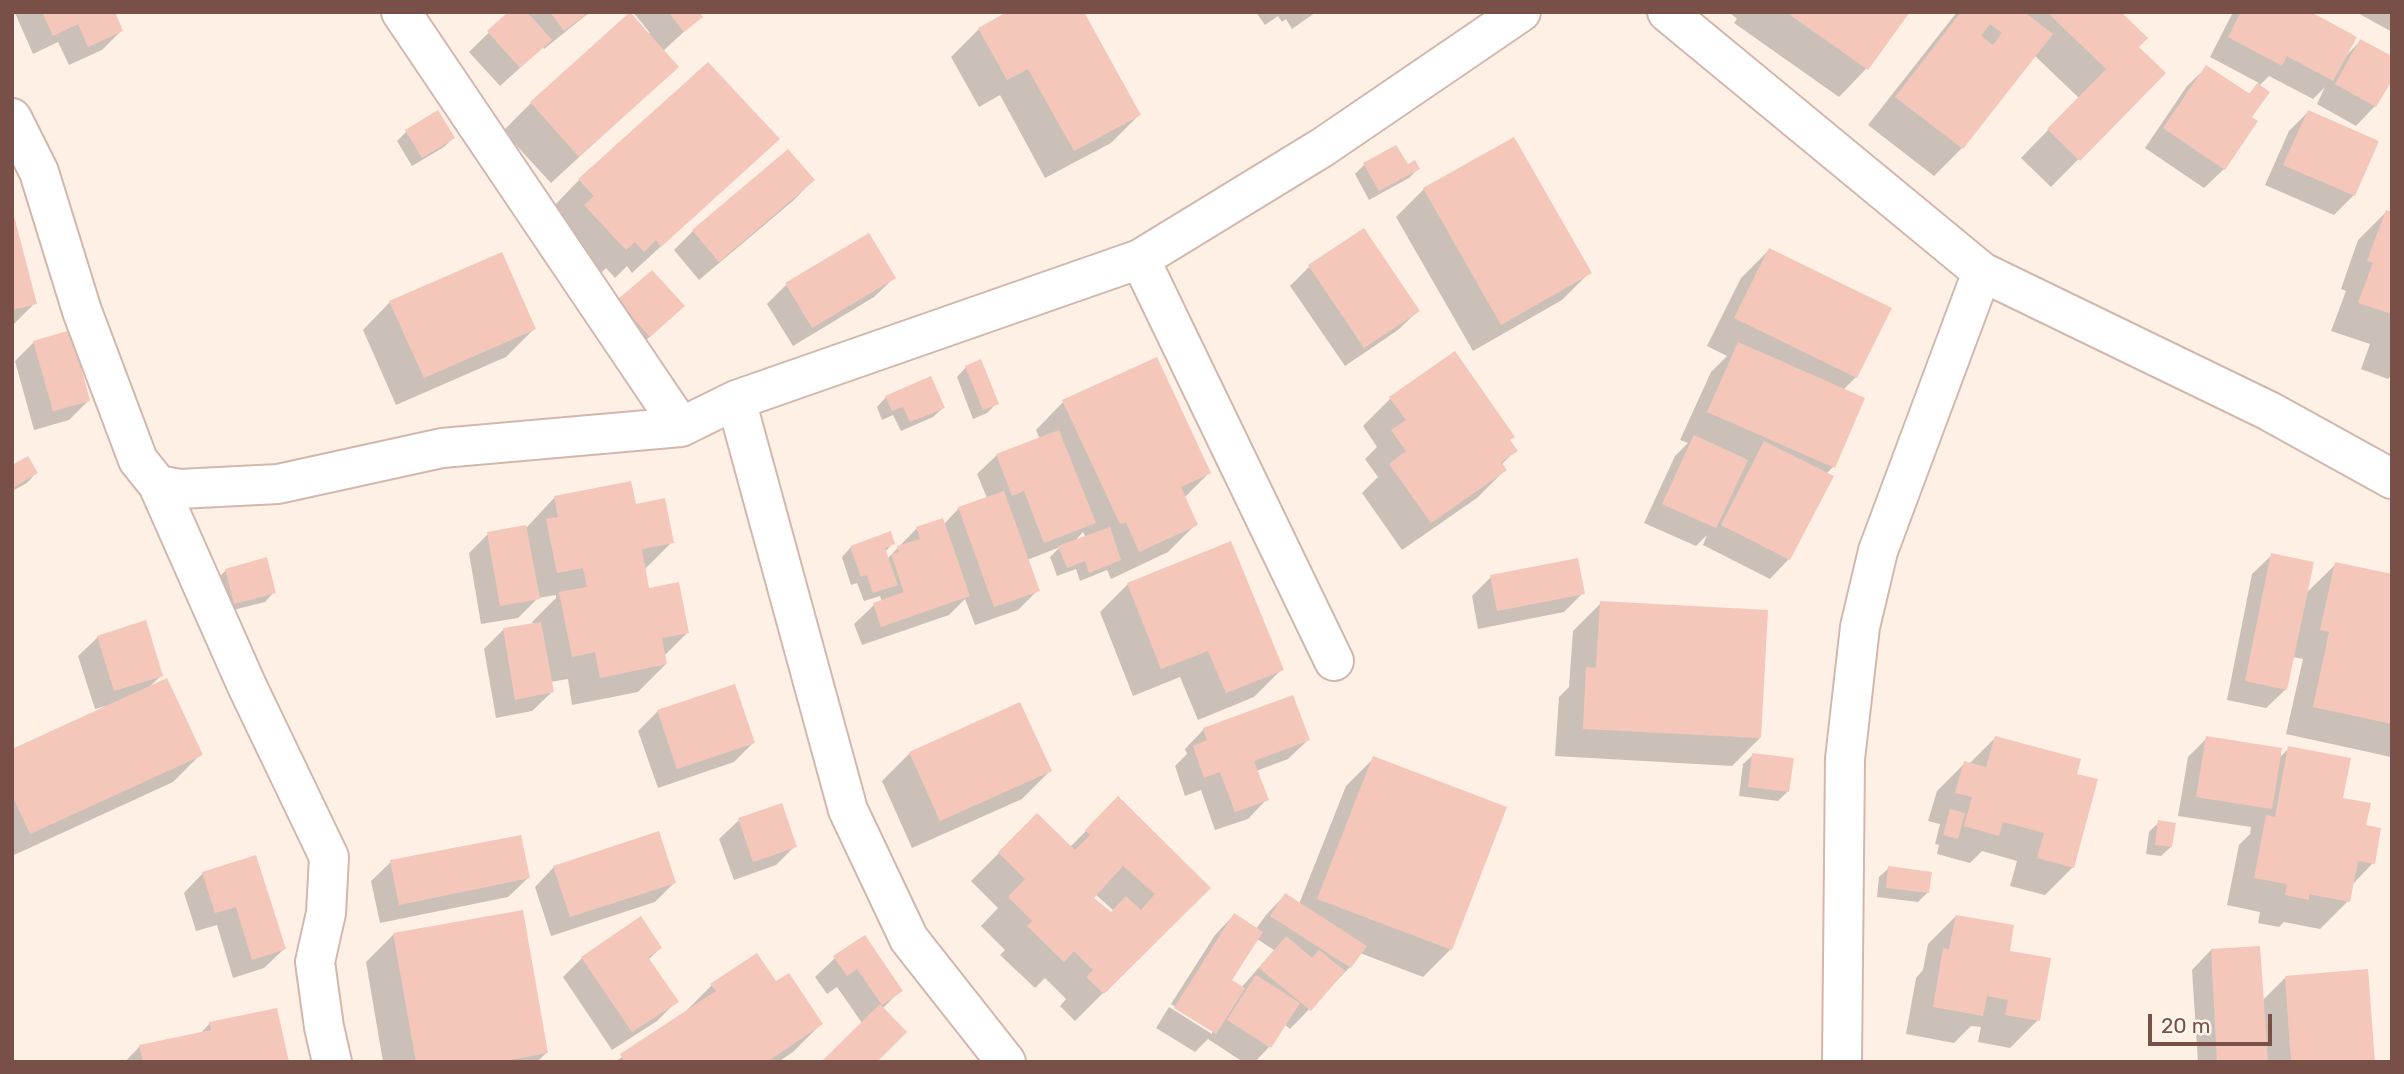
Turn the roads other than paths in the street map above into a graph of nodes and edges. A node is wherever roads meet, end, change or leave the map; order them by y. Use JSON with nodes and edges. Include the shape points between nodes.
{"nodes":[{"id":1,"x":401,"y":12,"type":"edge"},
{"id":2,"x":1521,"y":12,"type":"edge"},
{"id":3,"x":1667,"y":12,"type":"edge"},
{"id":4,"x":12,"y":118,"type":"edge"},
{"id":5,"x":1140,"y":259,"type":"junction"},
{"id":6,"x":1982,"y":272,"type":"junction"},
{"id":7,"x":736,"y":400,"type":"junction"},
{"id":8,"x":681,"y":428,"type":"junction"},
{"id":9,"x":2392,"y":479,"type":"edge"},
{"id":10,"x":158,"y":485,"type":"junction"},
{"id":11,"x":1334,"y":660,"type":"dead end"},
{"id":12,"x":332,"y":1062,"type":"edge"},
{"id":13,"x":1006,"y":1062,"type":"edge"},
{"id":14,"x":1842,"y":1062,"type":"edge"}],
"edges":[{"from":1,"to":8,"type":"street"},
{"from":2,"to":5,"type":"street","via":[[1323,148]]},
{"from":3,"to":6,"type":"street"},
{"from":4,"to":10,"type":"street","via":[[39,172],[82,311],[138,460]]},
{"from":5,"to":7,"type":"street"},
{"from":5,"to":11,"type":"street"},
{"from":6,"to":9,"type":"street","via":[[2269,411]]},
{"from":6,"to":14,"type":"street","via":[[1878,551],[1860,627],[1845,759]]},
{"from":7,"to":8,"type":"street"},
{"from":7,"to":13,"type":"street","via":[[848,810],[909,939]]},
{"from":8,"to":10,"type":"street","via":[[442,448],[278,484],[179,489]]},
{"from":10,"to":12,"type":"street","via":[[329,857],[326,913],[315,962]]}]}
